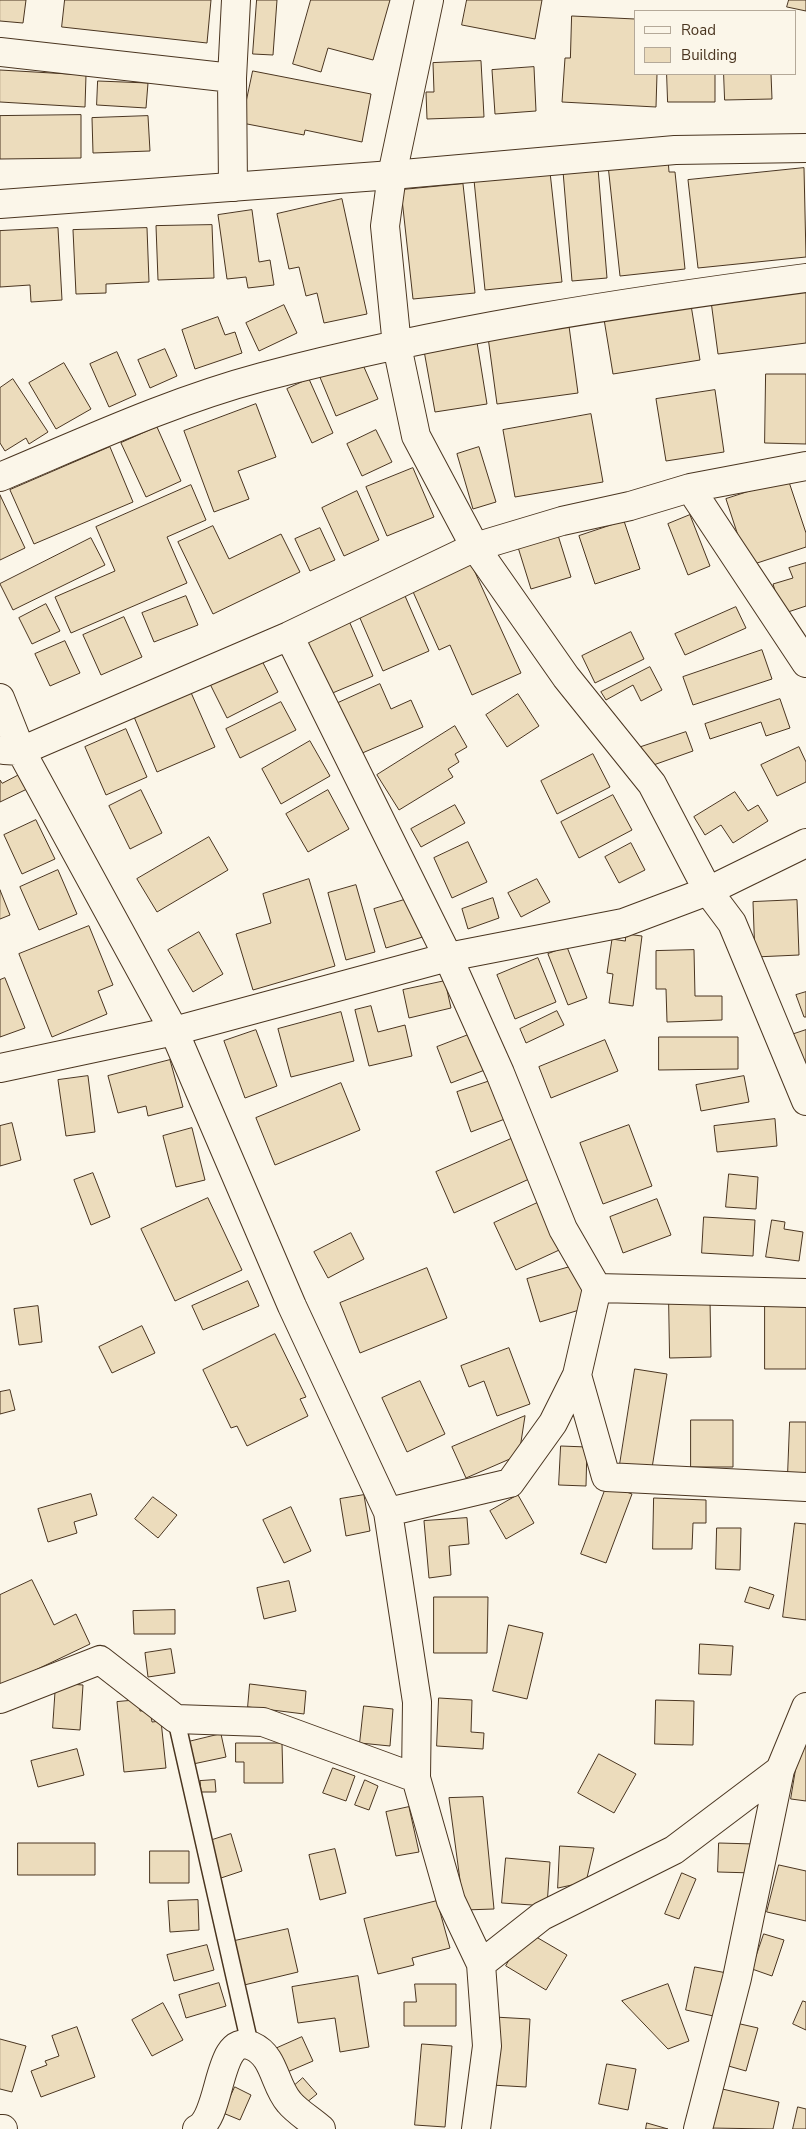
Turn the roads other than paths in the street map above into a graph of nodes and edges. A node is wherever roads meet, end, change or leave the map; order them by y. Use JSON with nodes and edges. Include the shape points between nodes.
{"nodes":[{"id":1,"x":236,"y":0,"type":"edge"},
{"id":2,"x":429,"y":0,"type":"edge"},
{"id":3,"x":0,"y":52,"type":"edge"},
{"id":4,"x":232,"y":78,"type":"junction"},
{"id":5,"x":806,"y":148,"type":"edge"},
{"id":6,"x":392,"y":175,"type":"junction"},
{"id":7,"x":233,"y":187,"type":"junction"},
{"id":8,"x":0,"y":204,"type":"edge"},
{"id":9,"x":806,"y":278,"type":"edge"},
{"id":10,"x":397,"y":346,"type":"junction"},
{"id":11,"x":806,"y":466,"type":"edge"},
{"id":12,"x":0,"y":477,"type":"edge"},
{"id":13,"x":690,"y":488,"type":"junction"},
{"id":14,"x":475,"y":547,"type":"junction"},
{"id":15,"x":289,"y":636,"type":"junction"},
{"id":16,"x":806,"y":663,"type":"edge"},
{"id":17,"x":0,"y":698,"type":"edge"},
{"id":18,"x":11,"y":750,"type":"edge"},
{"id":19,"x":806,"y":843,"type":"edge"},
{"id":20,"x":708,"y":891,"type":"junction"},
{"id":21,"x":448,"y":957,"type":"junction"},
{"id":22,"x":174,"y":1031,"type":"junction"},
{"id":23,"x":0,"y":1068,"type":"edge"},
{"id":24,"x":806,"y":1101,"type":"edge"},
{"id":25,"x":597,"y":1288,"type":"junction"},
{"id":26,"x":806,"y":1293,"type":"edge"},
{"id":27,"x":577,"y":1375,"type":"junction"},
{"id":28,"x":806,"y":1486,"type":"edge"},
{"id":29,"x":388,"y":1512,"type":"junction"},
{"id":30,"x":0,"y":1699,"type":"edge"},
{"id":31,"x":805,"y":1712,"type":"edge"},
{"id":32,"x":176,"y":1719,"type":"junction"},
{"id":33,"x":780,"y":1770,"type":"junction"},
{"id":34,"x":416,"y":1778,"type":"junction"},
{"id":35,"x":481,"y":1964,"type":"junction"},
{"id":36,"x":250,"y":2045,"type":"junction"},
{"id":37,"x":197,"y":2129,"type":"edge"},
{"id":38,"x":321,"y":2129,"type":"edge"},
{"id":39,"x":476,"y":2129,"type":"edge"},
{"id":40,"x":698,"y":2129,"type":"edge"}],
"edges":[{"from":1,"to":4,"type":"street"},
{"from":2,"to":6,"type":"street"},
{"from":3,"to":4,"type":"street"},
{"from":4,"to":7,"type":"street"},
{"from":5,"to":6,"type":"street","via":[[675,150]]},
{"from":6,"to":7,"type":"street"},
{"from":6,"to":10,"type":"street","via":[[385,226]]},
{"from":7,"to":8,"type":"street"},
{"from":9,"to":10,"type":"street","via":[[605,307]]},
{"from":10,"to":12,"type":"street","via":[[261,377],[167,407]]},
{"from":10,"to":14,"type":"street","via":[[416,436]]},
{"from":11,"to":13,"type":"street"},
{"from":13,"to":14,"type":"street"},
{"from":13,"to":16,"type":"street"},
{"from":14,"to":15,"type":"street"},
{"from":14,"to":20,"type":"street","via":[[566,677],[652,784]]},
{"from":15,"to":18,"type":"street"},
{"from":15,"to":21,"type":"street"},
{"from":17,"to":18,"type":"street"},
{"from":18,"to":22,"type":"street"},
{"from":19,"to":20,"type":"street"},
{"from":20,"to":21,"type":"street","via":[[623,922]]},
{"from":20,"to":24,"type":"street","via":[[732,922]]},
{"from":21,"to":22,"type":"street"},
{"from":21,"to":25,"type":"street","via":[[500,1073],[563,1229]]},
{"from":22,"to":23,"type":"street"},
{"from":22,"to":29,"type":"street","via":[[292,1306]]},
{"from":25,"to":26,"type":"street"},
{"from":25,"to":27,"type":"street"},
{"from":27,"to":28,"type":"street","via":[[606,1477]]},
{"from":27,"to":29,"type":"street","via":[[553,1423],[510,1483]]},
{"from":29,"to":34,"type":"street","via":[[417,1702]]},
{"from":30,"to":32,"type":"street","via":[[100,1660]]},
{"from":31,"to":33,"type":"street"},
{"from":32,"to":34,"type":"street","via":[[263,1722]]},
{"from":32,"to":36,"type":"lane"},
{"from":33,"to":35,"type":"street","via":[[674,1850],[542,1916]]},
{"from":33,"to":40,"type":"street","via":[[738,1978]]},
{"from":34,"to":35,"type":"street","via":[[451,1901]]},
{"from":35,"to":39,"type":"street","via":[[487,2046]]},
{"from":36,"to":37,"type":"street","via":[[239,2046],[226,2055],[216,2098],[202,2127]]},
{"from":36,"to":38,"type":"street","via":[[264,2053],[288,2101]]}]}
